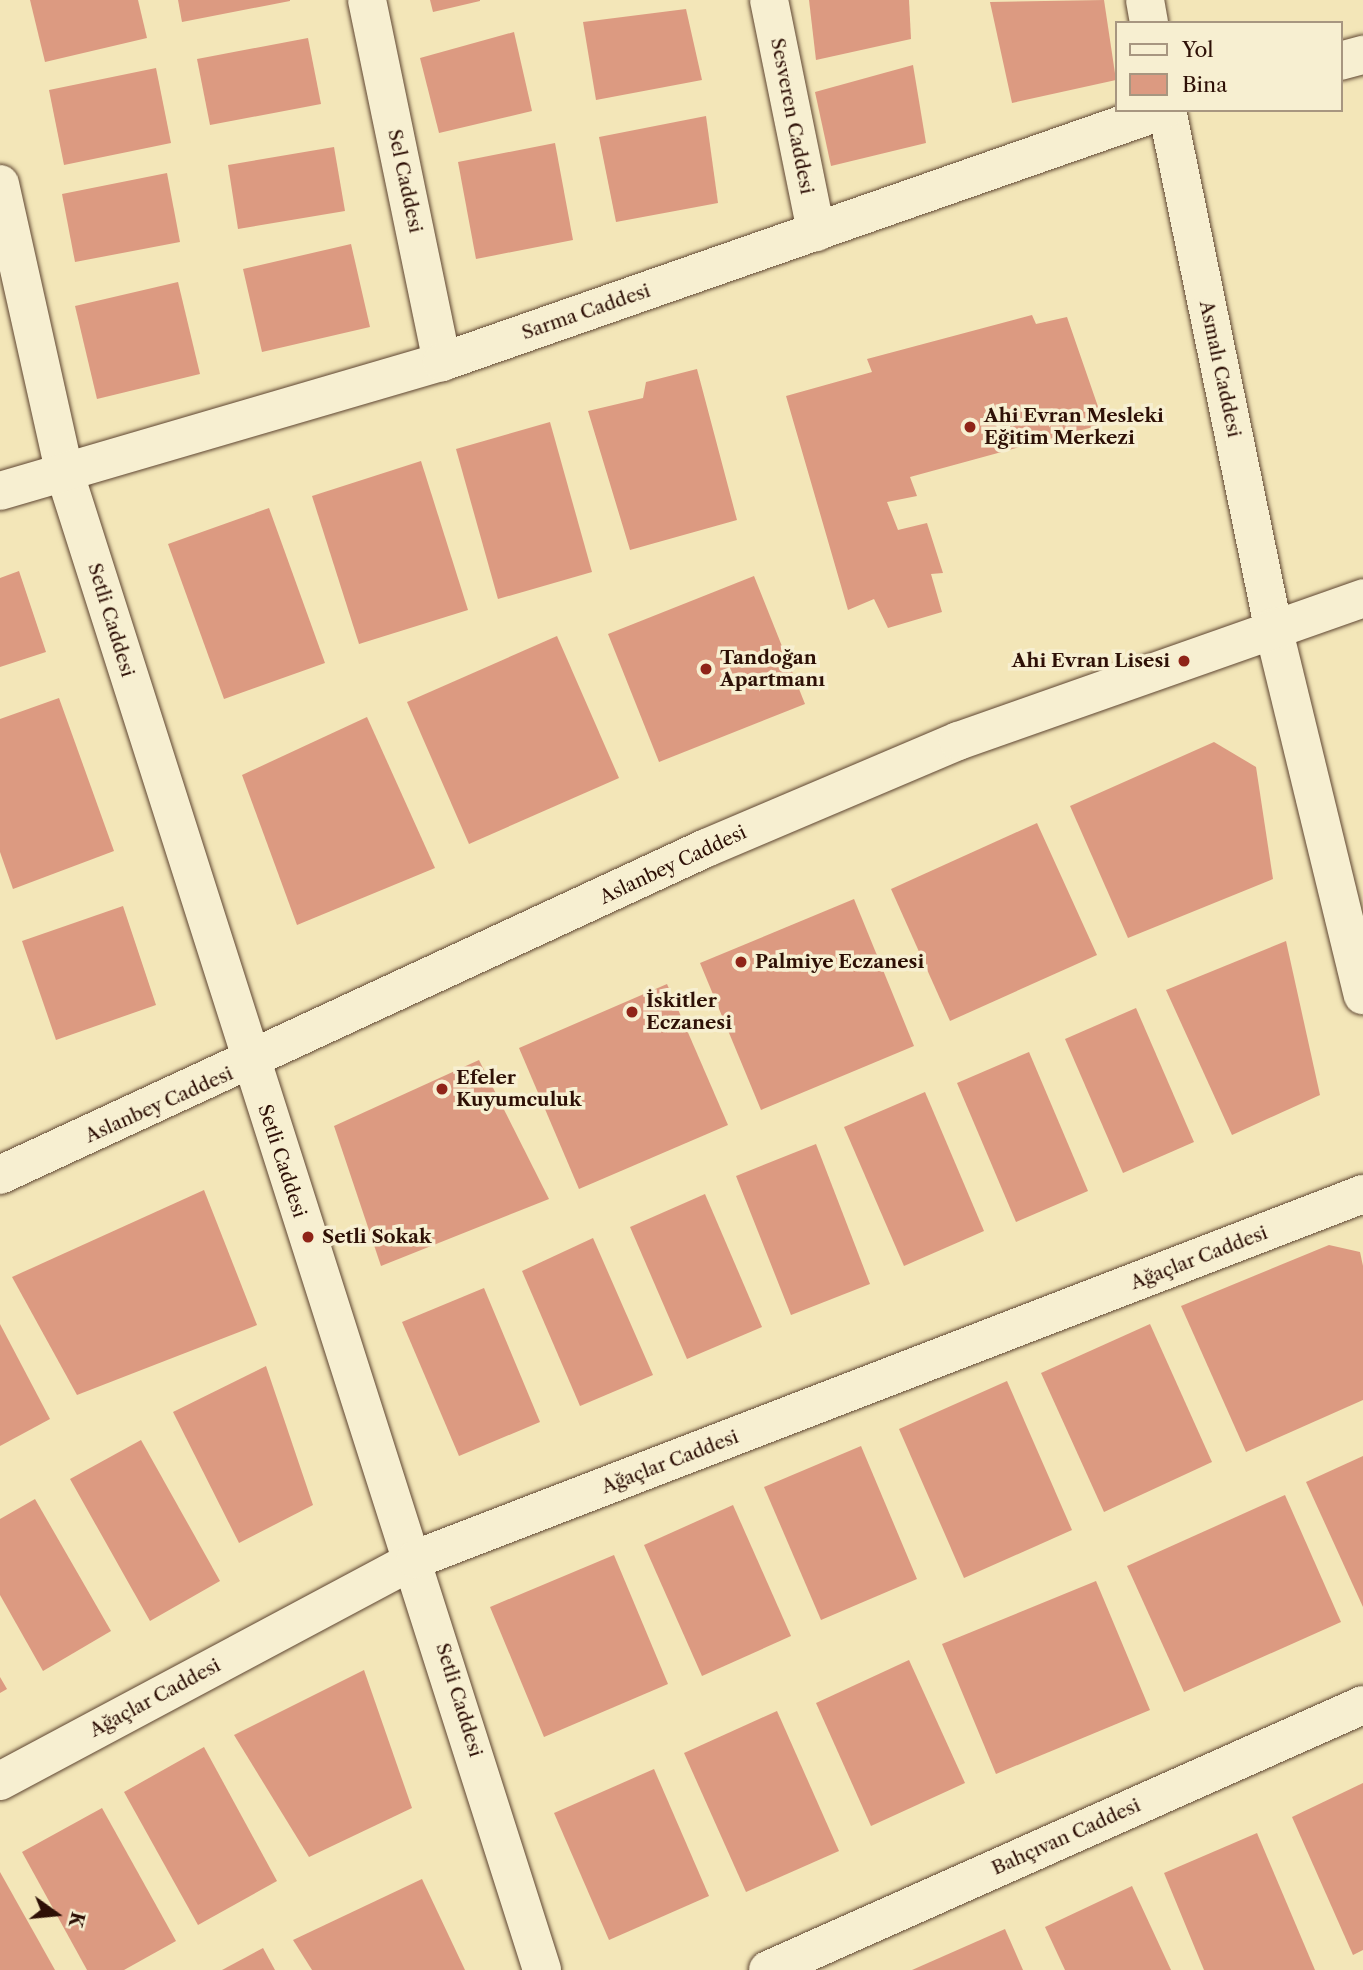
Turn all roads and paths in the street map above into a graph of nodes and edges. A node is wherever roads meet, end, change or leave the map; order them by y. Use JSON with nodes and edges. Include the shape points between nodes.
{"nodes":[{"id":1,"x":367,"y":0,"type":"edge"},
{"id":2,"x":769,"y":0,"type":"edge"},
{"id":3,"x":1145,"y":0,"type":"edge"},
{"id":4,"x":1149,"y":21,"type":"edge"},
{"id":5,"x":1363,"y":55,"type":"edge"},
{"id":6,"x":1342,"y":60,"type":"edge"},
{"id":7,"x":1160,"y":112,"type":"edge"},
{"id":8,"x":1166,"y":112,"type":"edge"},
{"id":9,"x":0,"y":184,"type":"edge"},
{"id":10,"x":816,"y":232,"type":"junction"},
{"id":11,"x":442,"y":362,"type":"junction"},
{"id":12,"x":64,"y":471,"type":"junction"},
{"id":13,"x":0,"y":491,"type":"edge"},
{"id":14,"x":1363,"y":597,"type":"edge"},
{"id":15,"x":1273,"y":627,"type":"junction"},
{"id":16,"x":1363,"y":995,"type":"edge"},
{"id":17,"x":250,"y":1064,"type":"junction"},
{"id":18,"x":0,"y":1175,"type":"edge"},
{"id":19,"x":1363,"y":1194,"type":"edge"},
{"id":20,"x":415,"y":1559,"type":"junction"},
{"id":21,"x":1363,"y":1705,"type":"edge"},
{"id":22,"x":0,"y":1781,"type":"edge"},
{"id":23,"x":542,"y":1970,"type":"edge"},
{"id":24,"x":768,"y":1970,"type":"edge"}],
"edges":[{"from":1,"to":11,"type":"street","name":"Sel Caddesi"},
{"from":2,"to":10,"type":"street","name":"Sesveren Caddesi"},
{"from":3,"to":4,"type":"street"},
{"from":5,"to":6,"type":"street"},
{"from":7,"to":10,"type":"street","name":"Sarma Caddesi"},
{"from":8,"to":15,"type":"street","name":"Asmalı Caddesi"},
{"from":9,"to":12,"type":"street","name":"Setli Caddesi"},
{"from":10,"to":11,"type":"street","name":"Sarma Caddesi"},
{"from":11,"to":12,"type":"street","name":"Sarma Caddesi"},
{"from":12,"to":13,"type":"street","name":"Sarma Caddesi"},
{"from":12,"to":17,"type":"street","name":"Setli Caddesi"},
{"from":14,"to":15,"type":"street","name":"Aslanbey Caddesi"},
{"from":15,"to":16,"type":"street","name":"Asmalı Caddesi"},
{"from":15,"to":17,"type":"street","name":"Aslanbey Caddesi","via":[[945,746],[706,848]]},
{"from":17,"to":18,"type":"street","name":"Aslanbey Caddesi"},
{"from":17,"to":20,"type":"street","name":"Setli Caddesi"},
{"from":19,"to":20,"type":"street","name":"Ağaçlar Caddesi"},
{"from":20,"to":22,"type":"street","name":"Ağaçlar Caddesi"},
{"from":20,"to":23,"type":"street","name":"Setli Caddesi"},
{"from":21,"to":24,"type":"street","name":"Bahçıvan Caddesi"}]}
